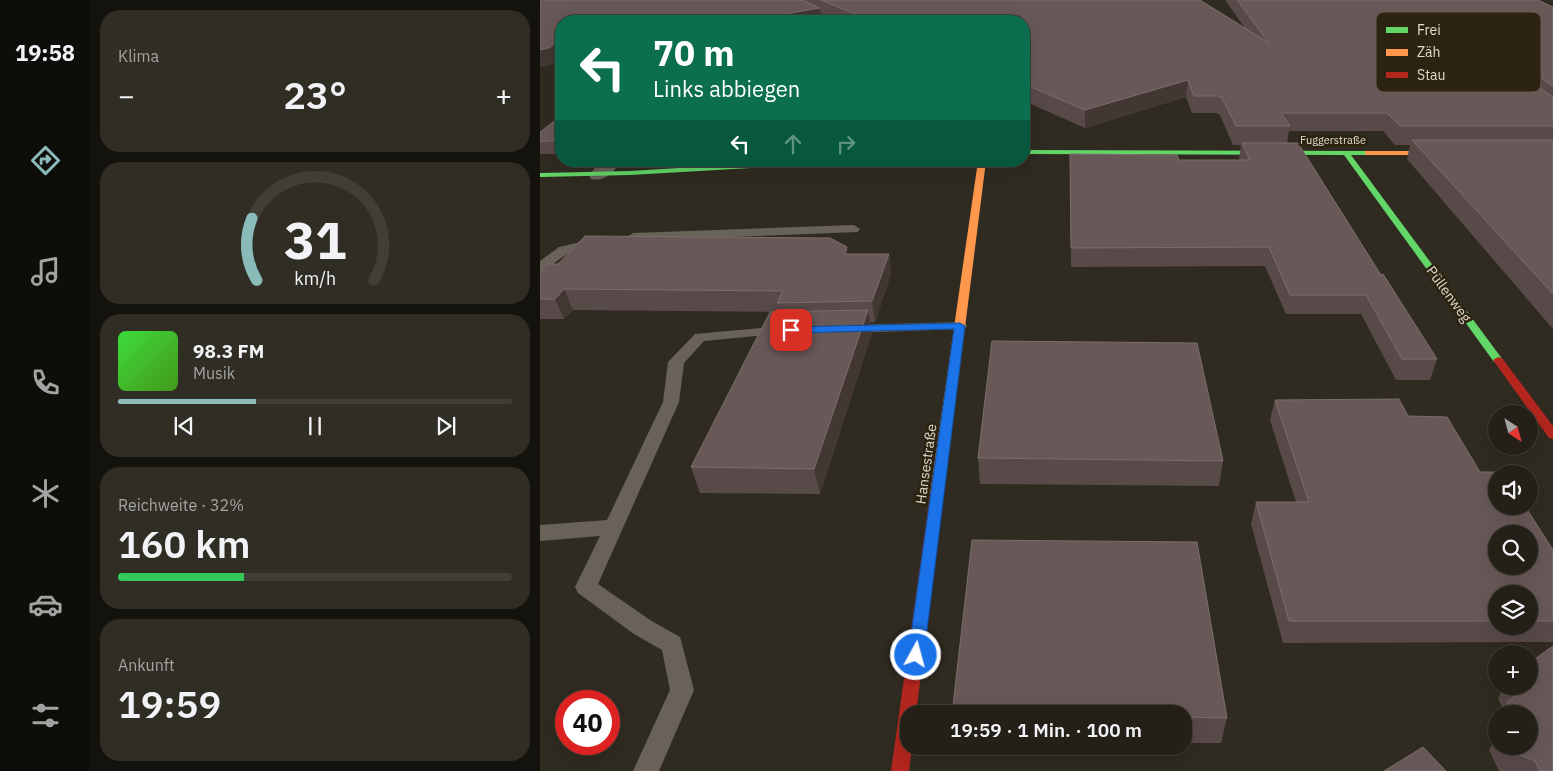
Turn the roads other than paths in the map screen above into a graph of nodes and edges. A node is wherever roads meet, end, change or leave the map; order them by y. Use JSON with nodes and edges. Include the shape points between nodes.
{"nodes":[{"id":1,"x":780,"y":0,"type":"edge"},
{"id":2,"x":816,"y":15,"type":"edge"},
{"id":3,"x":1030,"y":152,"type":"edge"},
{"id":4,"x":1346,"y":153,"type":"junction"},
{"id":5,"x":1454,"y":153,"type":"edge"},
{"id":6,"x":606,"y":167,"type":"edge"},
{"id":7,"x":734,"y":167,"type":"edge"},
{"id":8,"x":981,"y":167,"type":"edge"},
{"id":9,"x":540,"y":175,"type":"edge"},
{"id":10,"x":598,"y":175,"type":"junction"},
{"id":11,"x":854,"y":229,"type":"dead end"},
{"id":12,"x":540,"y":267,"type":"edge"},
{"id":13,"x":960,"y":326,"type":"junction"},
{"id":14,"x":801,"y":330,"type":"edge"},
{"id":15,"x":831,"y":330,"type":"edge"},
{"id":16,"x":1553,"y":435,"type":"edge"},
{"id":17,"x":613,"y":527,"type":"junction"},
{"id":18,"x":540,"y":533,"type":"edge"},
{"id":19,"x":646,"y":771,"type":"edge"},
{"id":20,"x":900,"y":771,"type":"edge"}],
"edges":[{"from":1,"to":2,"type":"lane"},
{"from":3,"to":4,"type":"street","name":"Fuggerstraße"},
{"from":4,"to":5,"type":"street","name":"Fuggerstraße"},
{"from":4,"to":16,"type":"street","name":"Püllenweg"},
{"from":6,"to":10,"type":"street"},
{"from":7,"to":10,"type":"street"},
{"from":8,"to":13,"type":"street","name":"Hansestraße"},
{"from":9,"to":10,"type":"street"},
{"from":11,"to":12,"type":"lane","via":[[613,238],[564,250]]},
{"from":13,"to":15,"type":"lane"},
{"from":13,"to":20,"type":"street","name":"Hansestraße"},
{"from":14,"to":17,"type":"lane","via":[[700,337],[676,362],[671,402]]},
{"from":17,"to":18,"type":"lane"},
{"from":17,"to":19,"type":"lane","via":[[586,587],[672,644],[682,690]]}]}
